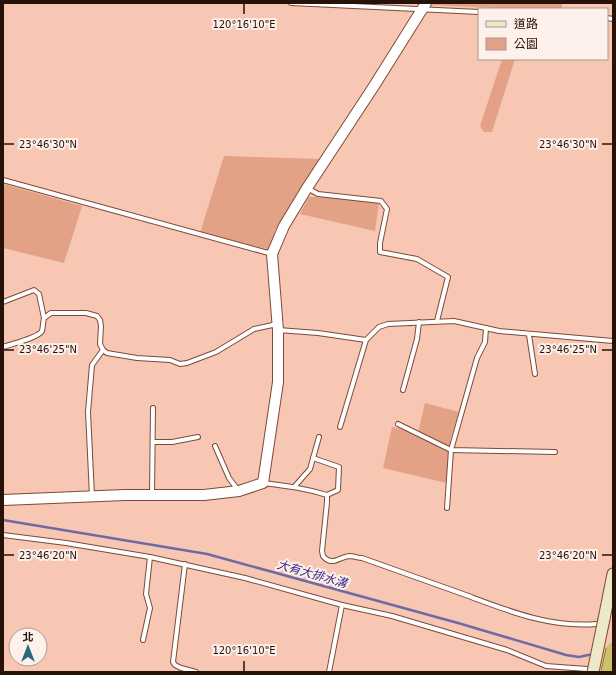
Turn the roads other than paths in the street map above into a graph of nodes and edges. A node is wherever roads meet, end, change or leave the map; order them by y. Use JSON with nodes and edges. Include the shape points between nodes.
{"nodes":[{"id":1,"x":291,"y":3,"type":"edge"},
{"id":2,"x":424,"y":6,"type":"edge"},
{"id":3,"x":478,"y":12,"type":"edge"},
{"id":4,"x":3,"y":180,"type":"edge"},
{"id":5,"x":306,"y":188,"type":"junction"},
{"id":6,"x":272,"y":254,"type":"junction"},
{"id":7,"x":3,"y":302,"type":"edge"},
{"id":8,"x":44,"y":318,"type":"junction"},
{"id":9,"x":437,"y":321,"type":"junction"},
{"id":10,"x":418,"y":322,"type":"junction"},
{"id":11,"x":278,"y":327,"type":"junction"},
{"id":12,"x":486,"y":328,"type":"junction"},
{"id":13,"x":529,"y":335,"type":"junction"},
{"id":14,"x":366,"y":340,"type":"junction"},
{"id":15,"x":613,"y":341,"type":"edge"},
{"id":16,"x":3,"y":347,"type":"edge"},
{"id":17,"x":103,"y":350,"type":"junction"},
{"id":18,"x":535,"y":374,"type":"dead end"},
{"id":19,"x":403,"y":390,"type":"dead end"},
{"id":20,"x":153,"y":408,"type":"dead end"},
{"id":21,"x":398,"y":424,"type":"dead end"},
{"id":22,"x":340,"y":427,"type":"dead end"},
{"id":23,"x":198,"y":437,"type":"dead end"},
{"id":24,"x":319,"y":437,"type":"dead end"},
{"id":25,"x":153,"y":442,"type":"junction"},
{"id":26,"x":215,"y":446,"type":"dead end"},
{"id":27,"x":451,"y":450,"type":"junction"},
{"id":28,"x":555,"y":452,"type":"dead end"},
{"id":29,"x":314,"y":458,"type":"junction"},
{"id":30,"x":263,"y":483,"type":"junction"},
{"id":31,"x":295,"y":486,"type":"junction"},
{"id":32,"x":239,"y":491,"type":"junction"},
{"id":33,"x":152,"y":495,"type":"junction"},
{"id":34,"x":327,"y":495,"type":"junction"},
{"id":35,"x":92,"y":496,"type":"junction"},
{"id":36,"x":3,"y":500,"type":"edge"},
{"id":37,"x":447,"y":508,"type":"dead end"},
{"id":38,"x":3,"y":535,"type":"edge"},
{"id":39,"x":150,"y":557,"type":"junction"},
{"id":40,"x":185,"y":564,"type":"junction"},
{"id":41,"x":613,"y":574,"type":"edge"},
{"id":42,"x":342,"y":605,"type":"junction"},
{"id":43,"x":600,"y":622,"type":"junction"},
{"id":44,"x":143,"y":640,"type":"dead end"},
{"id":45,"x":613,"y":649,"type":"edge"},
{"id":46,"x":590,"y":671,"type":"edge"},
{"id":47,"x":196,"y":672,"type":"edge"},
{"id":48,"x":330,"y":672,"type":"edge"},
{"id":49,"x":608,"y":672,"type":"edge"}],
"edges":[{"from":1,"to":2,"type":"lane"},
{"from":2,"to":3,"type":"lane"},
{"from":2,"to":5,"type":"street"},
{"from":4,"to":6,"type":"lane"},
{"from":5,"to":6,"type":"street","via":[[284,226]]},
{"from":5,"to":9,"type":"lane","via":[[318,194],[381,201],[387,209],[380,252],[417,259],[448,277]]},
{"from":6,"to":11,"type":"street"},
{"from":7,"to":8,"type":"lane","via":[[34,290],[39,294]]},
{"from":8,"to":16,"type":"lane","via":[[39,334]]},
{"from":8,"to":17,"type":"lane","via":[[51,313],[86,313],[97,316],[102,326],[100,344]]},
{"from":9,"to":10,"type":"lane"},
{"from":9,"to":12,"type":"lane","via":[[454,321]]},
{"from":10,"to":14,"type":"lane","via":[[379,327]]},
{"from":10,"to":19,"type":"lane","via":[[417,339]]},
{"from":11,"to":14,"type":"lane"},
{"from":11,"to":17,"type":"lane","via":[[254,329],[216,352],[180,364],[170,360],[107,353]]},
{"from":11,"to":30,"type":"street","via":[[278,382]]},
{"from":12,"to":13,"type":"lane"},
{"from":12,"to":27,"type":"lane"},
{"from":13,"to":15,"type":"lane"},
{"from":13,"to":18,"type":"lane"},
{"from":14,"to":22,"type":"lane"},
{"from":17,"to":35,"type":"lane","via":[[92,365],[88,412]]},
{"from":20,"to":25,"type":"lane"},
{"from":21,"to":27,"type":"lane"},
{"from":23,"to":25,"type":"lane","via":[[172,442]]},
{"from":24,"to":29,"type":"lane"},
{"from":25,"to":33,"type":"lane"},
{"from":26,"to":32,"type":"lane","via":[[229,478]]},
{"from":27,"to":28,"type":"lane"},
{"from":27,"to":37,"type":"lane"},
{"from":29,"to":31,"type":"lane","via":[[310,469]]},
{"from":29,"to":34,"type":"lane","via":[[339,467],[338,490]]},
{"from":30,"to":31,"type":"lane"},
{"from":30,"to":32,"type":"street"},
{"from":31,"to":34,"type":"lane"},
{"from":32,"to":33,"type":"street","via":[[204,495]]},
{"from":33,"to":35,"type":"street"},
{"from":34,"to":43,"type":"lane","via":[[322,550],[323,556],[330,561],[335,562],[349,556],[362,558],[517,614],[548,622],[580,626]]},
{"from":35,"to":36,"type":"street"},
{"from":38,"to":39,"type":"lane","via":[[66,542]]},
{"from":39,"to":40,"type":"lane"},
{"from":39,"to":44,"type":"lane","via":[[146,594],[150,608]]},
{"from":40,"to":42,"type":"lane"},
{"from":40,"to":47,"type":"lane","via":[[173,662],[181,668]]},
{"from":41,"to":43,"type":"main road"},
{"from":42,"to":46,"type":"lane","via":[[392,616],[507,650],[546,666]]},
{"from":42,"to":48,"type":"lane"},
{"from":43,"to":46,"type":"main road","bridge":true},
{"from":45,"to":49,"type":"highway","bridge":true}]}
